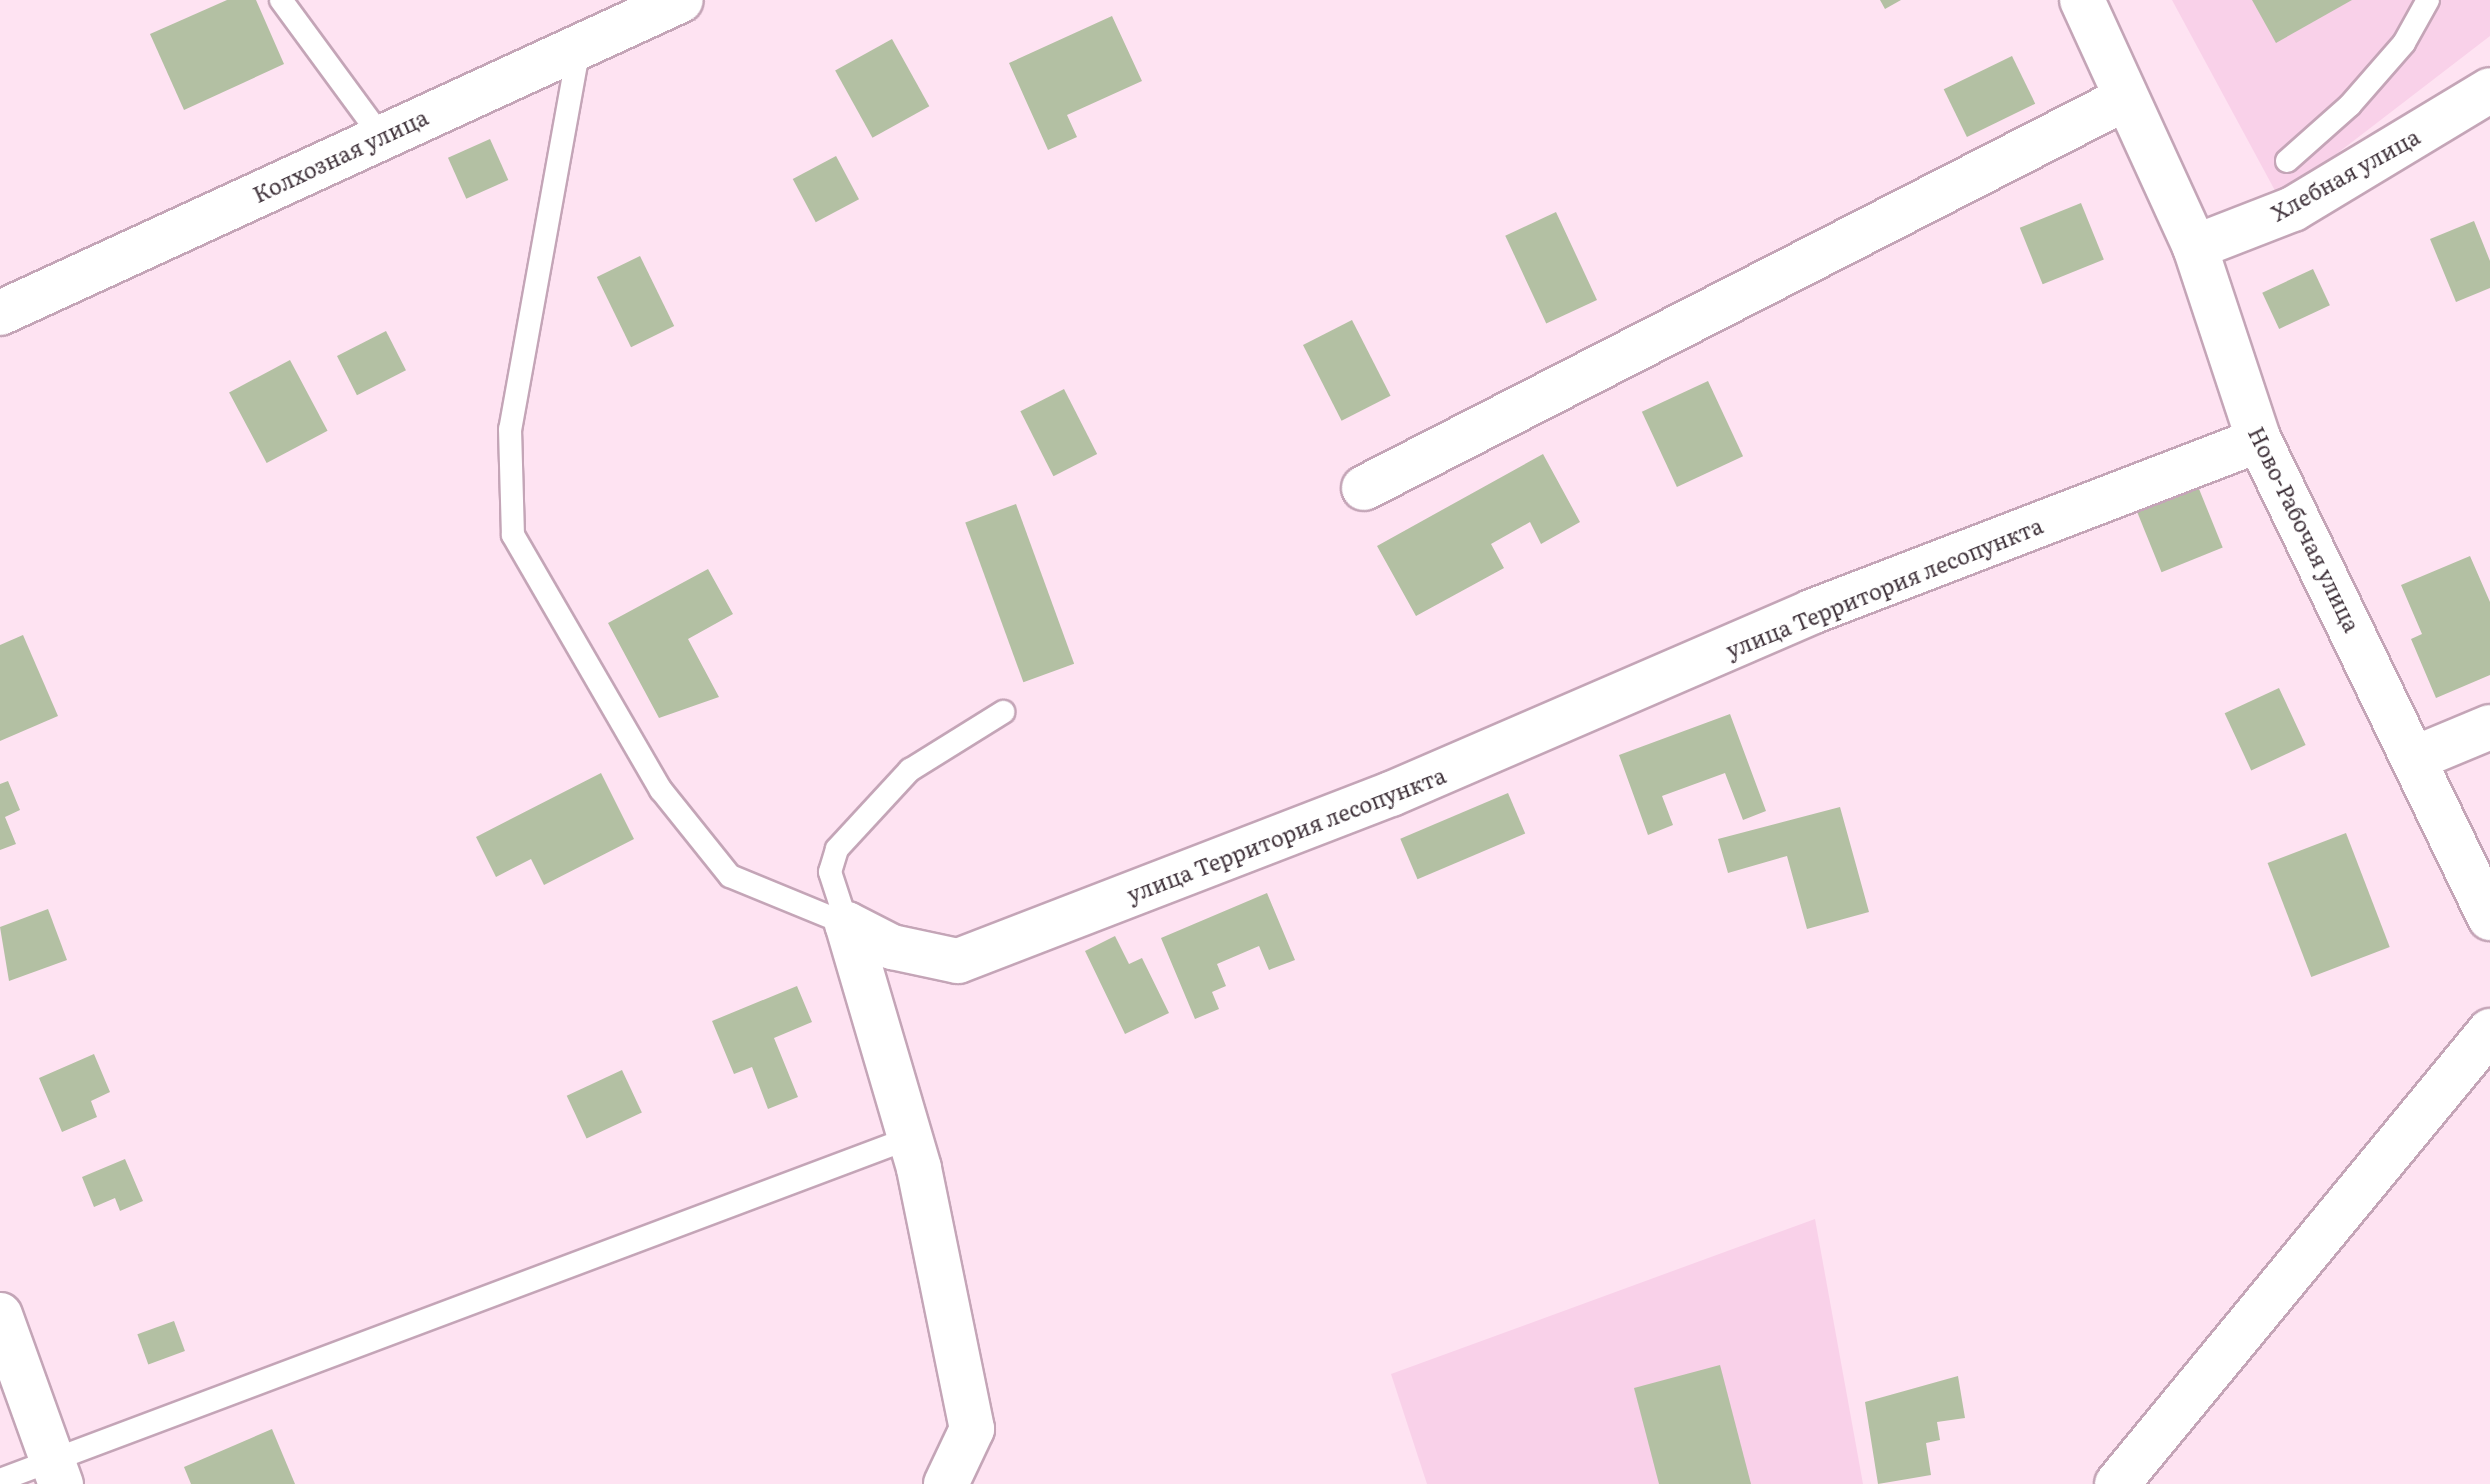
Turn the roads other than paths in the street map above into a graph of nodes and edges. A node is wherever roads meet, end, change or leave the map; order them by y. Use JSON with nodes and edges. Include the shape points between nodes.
{"nodes":[{"id":1,"x":281,"y":0,"type":"edge"},
{"id":2,"x":681,"y":0,"type":"edge"},
{"id":3,"x":2082,"y":0,"type":"edge"},
{"id":4,"x":2428,"y":0,"type":"edge"},
{"id":5,"x":579,"y":47,"type":"junction"},
{"id":6,"x":2490,"y":90,"type":"edge"},
{"id":7,"x":2126,"y":98,"type":"junction"},
{"id":8,"x":380,"y":135,"type":"junction"},
{"id":9,"x":2287,"y":161,"type":"dead end"},
{"id":10,"x":2195,"y":247,"type":"junction"},
{"id":11,"x":0,"y":313,"type":"edge"},
{"id":12,"x":2259,"y":440,"type":"junction"},
{"id":13,"x":1364,"y":488,"type":"dead end"},
{"id":14,"x":1003,"y":712,"type":"dead end"},
{"id":15,"x":2490,"y":727,"type":"edge"},
{"id":16,"x":2418,"y":757,"type":"junction"},
{"id":17,"x":2490,"y":918,"type":"edge"},
{"id":18,"x":847,"y":924,"type":"junction"},
{"id":19,"x":2490,"y":1031,"type":"edge"},
{"id":20,"x":910,"y":1138,"type":"junction"},
{"id":21,"x":0,"y":1315,"type":"edge"},
{"id":22,"x":57,"y":1474,"type":"edge"},
{"id":23,"x":0,"y":1480,"type":"edge"},
{"id":24,"x":946,"y":1484,"type":"edge"},
{"id":25,"x":2117,"y":1484,"type":"edge"}],
"edges":[{"from":1,"to":8,"type":"lane"},
{"from":2,"to":5,"type":"street","name":"Колхозная улица"},
{"from":3,"to":7,"type":"street","name":"Ново-Рабочая улица"},
{"from":4,"to":9,"type":"lane","via":[[2404,43]]},
{"from":5,"to":8,"type":"street","name":"Колхозная улица"},
{"from":5,"to":18,"type":"lane","via":[[510,429],[513,535],[661,790],[730,876]]},
{"from":6,"to":10,"type":"street","name":"Хлебная улица","via":[[2293,209]]},
{"from":7,"to":10,"type":"street","name":"Ново-Рабочая улица"},
{"from":7,"to":13,"type":"street"},
{"from":8,"to":11,"type":"street","name":"Колхозная улица"},
{"from":10,"to":12,"type":"street","name":"Ново-Рабочая улица"},
{"from":12,"to":16,"type":"street","name":"Ново-Рабочая улица"},
{"from":12,"to":18,"type":"street","name":"улица Территория лесопункта","via":[[1811,612],[1391,794],[958,961],[892,947]]},
{"from":14,"to":18,"type":"lane","via":[[910,770],[837,849],[830,872]]},
{"from":15,"to":16,"type":"street"},
{"from":16,"to":17,"type":"street","name":"Ново-Рабочая улица"},
{"from":18,"to":20,"type":"street"},
{"from":19,"to":25,"type":"street"},
{"from":20,"to":22,"type":"lane"},
{"from":20,"to":24,"type":"street","via":[[972,1429]]},
{"from":21,"to":22,"type":"street"},
{"from":22,"to":23,"type":"lane"}]}
